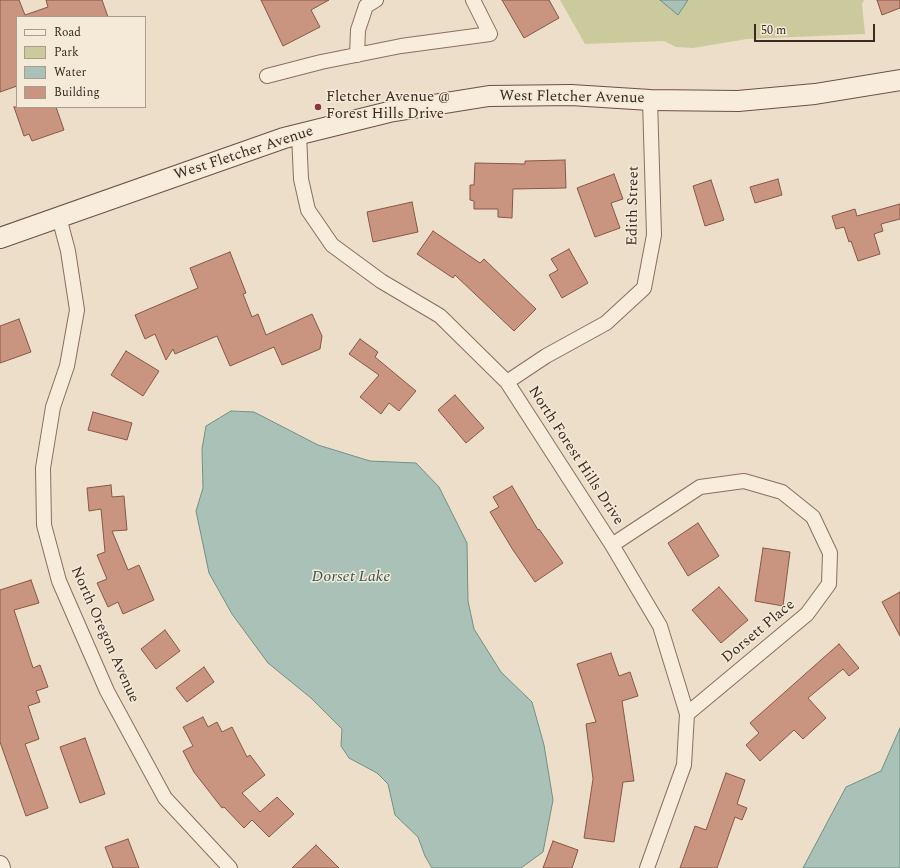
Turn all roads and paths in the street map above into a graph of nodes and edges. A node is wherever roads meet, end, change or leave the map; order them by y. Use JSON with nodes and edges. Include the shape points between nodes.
{"nodes":[{"id":1,"x":376,"y":0,"type":"edge"},
{"id":2,"x":472,"y":0,"type":"edge"},
{"id":3,"x":357,"y":54,"type":"junction"},
{"id":4,"x":268,"y":76,"type":"dead end"},
{"id":5,"x":900,"y":80,"type":"edge"},
{"id":6,"x":650,"y":100,"type":"junction"},
{"id":7,"x":299,"y":134,"type":"junction"},
{"id":8,"x":59,"y":217,"type":"junction"},
{"id":9,"x":0,"y":238,"type":"edge"},
{"id":10,"x":507,"y":382,"type":"junction"},
{"id":11,"x":612,"y":546,"type":"junction"},
{"id":12,"x":687,"y":714,"type":"junction"},
{"id":13,"x":0,"y":865,"type":"edge"},
{"id":14,"x":1,"y":868,"type":"edge"},
{"id":15,"x":230,"y":868,"type":"edge"},
{"id":16,"x":647,"y":868,"type":"edge"}],
"edges":[{"from":1,"to":3,"type":"street","via":[[366,6],[358,30]]},
{"from":2,"to":3,"type":"street","via":[[490,34]]},
{"from":3,"to":4,"type":"street"},
{"from":5,"to":6,"type":"main road","name":"West Fletcher Avenue","via":[[815,94],[738,101]]},
{"from":6,"to":7,"type":"main road","name":"West Fletcher Avenue","via":[[571,95],[489,96],[389,112]]},
{"from":6,"to":10,"type":"street","name":"Edith Street","via":[[654,235],[644,288],[606,323],[546,356]]},
{"from":7,"to":8,"type":"main road","name":"West Fletcher Avenue"},
{"from":7,"to":10,"type":"street","name":"North Forest Hills Drive","via":[[301,179],[308,210],[332,245],[381,281],[440,316]]},
{"from":8,"to":9,"type":"main road","name":"West Fletcher Avenue"},
{"from":8,"to":15,"type":"street","name":"North Oregon Avenue","via":[[68,251],[77,310],[67,366],[54,407],[43,468],[44,525],[59,581],[107,691],[165,798]]},
{"from":10,"to":11,"type":"street","name":"North Forest Hills Drive"},
{"from":11,"to":12,"type":"street","name":"North Forest Hills Drive","via":[[660,626]]},
{"from":11,"to":12,"type":"street","name":"Dorsett Place","via":[[700,486],[744,481],[782,492],[814,517],[830,553],[829,584],[807,614]]},
{"from":12,"to":16,"type":"street","name":"North Forest Hills Drive","via":[[684,765]]},
{"from":13,"to":14,"type":"street"}]}
